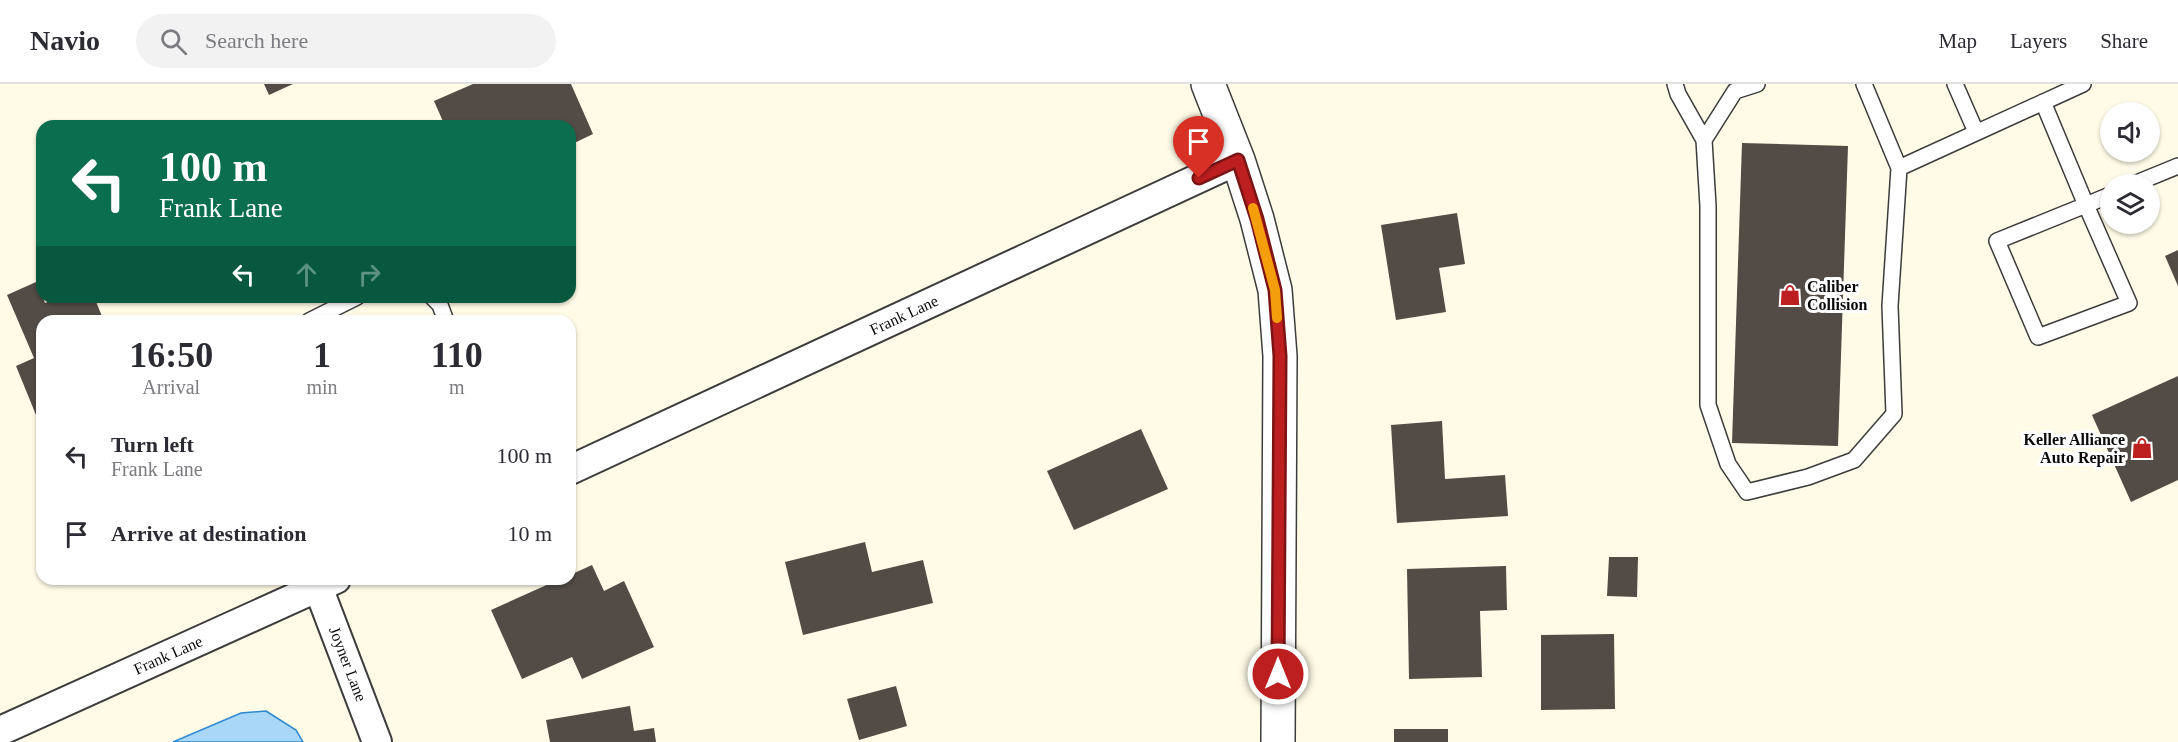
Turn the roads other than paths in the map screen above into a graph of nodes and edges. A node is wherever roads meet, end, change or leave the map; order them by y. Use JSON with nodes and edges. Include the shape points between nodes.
{"nodes":[{"id":1,"x":1208,"y":84,"type":"edge"},
{"id":2,"x":1675,"y":84,"type":"edge"},
{"id":3,"x":1757,"y":84,"type":"edge"},
{"id":4,"x":1864,"y":84,"type":"edge"},
{"id":5,"x":1955,"y":84,"type":"edge"},
{"id":6,"x":2083,"y":84,"type":"edge"},
{"id":7,"x":2043,"y":102,"type":"junction"},
{"id":8,"x":1976,"y":132,"type":"junction"},
{"id":9,"x":1704,"y":140,"type":"junction"},
{"id":10,"x":1238,"y":160,"type":"junction"},
{"id":11,"x":2178,"y":166,"type":"edge"},
{"id":12,"x":1899,"y":168,"type":"junction"},
{"id":13,"x":2158,"y":174,"type":"edge"},
{"id":14,"x":2100,"y":199,"type":"edge"},
{"id":15,"x":2086,"y":205,"type":"junction"},
{"id":16,"x":345,"y":303,"type":"edge"},
{"id":17,"x":321,"y":315,"type":"edge"},
{"id":18,"x":576,"y":467,"type":"edge"},
{"id":19,"x":323,"y":585,"type":"edge"},
{"id":20,"x":328,"y":585,"type":"edge"},
{"id":21,"x":0,"y":731,"type":"edge"},
{"id":22,"x":377,"y":742,"type":"edge"},
{"id":23,"x":1278,"y":742,"type":"edge"}],
"edges":[{"from":1,"to":10,"type":"street"},
{"from":2,"to":9,"type":"lane"},
{"from":3,"to":9,"type":"lane","via":[[1735,92]]},
{"from":4,"to":12,"type":"lane"},
{"from":5,"to":8,"type":"lane"},
{"from":6,"to":7,"type":"lane"},
{"from":7,"to":8,"type":"lane"},
{"from":7,"to":15,"type":"lane"},
{"from":8,"to":12,"type":"lane"},
{"from":9,"to":12,"type":"lane","via":[[1708,206],[1708,405],[1728,464],[1747,492],[1808,477],[1854,460],[1894,414],[1890,306]]},
{"from":10,"to":18,"type":"street","name":"Frank Lane"},
{"from":10,"to":23,"type":"street","via":[[1275,290],[1280,356]]},
{"from":11,"to":13,"type":"lane"},
{"from":14,"to":15,"type":"lane"},
{"from":15,"to":15,"type":"lane","via":[[2129,303],[2038,338],[1997,241]]},
{"from":16,"to":17,"type":"lane"},
{"from":19,"to":21,"type":"street","name":"Frank Lane"},
{"from":20,"to":22,"type":"street","name":"Joyner Lane"}]}
